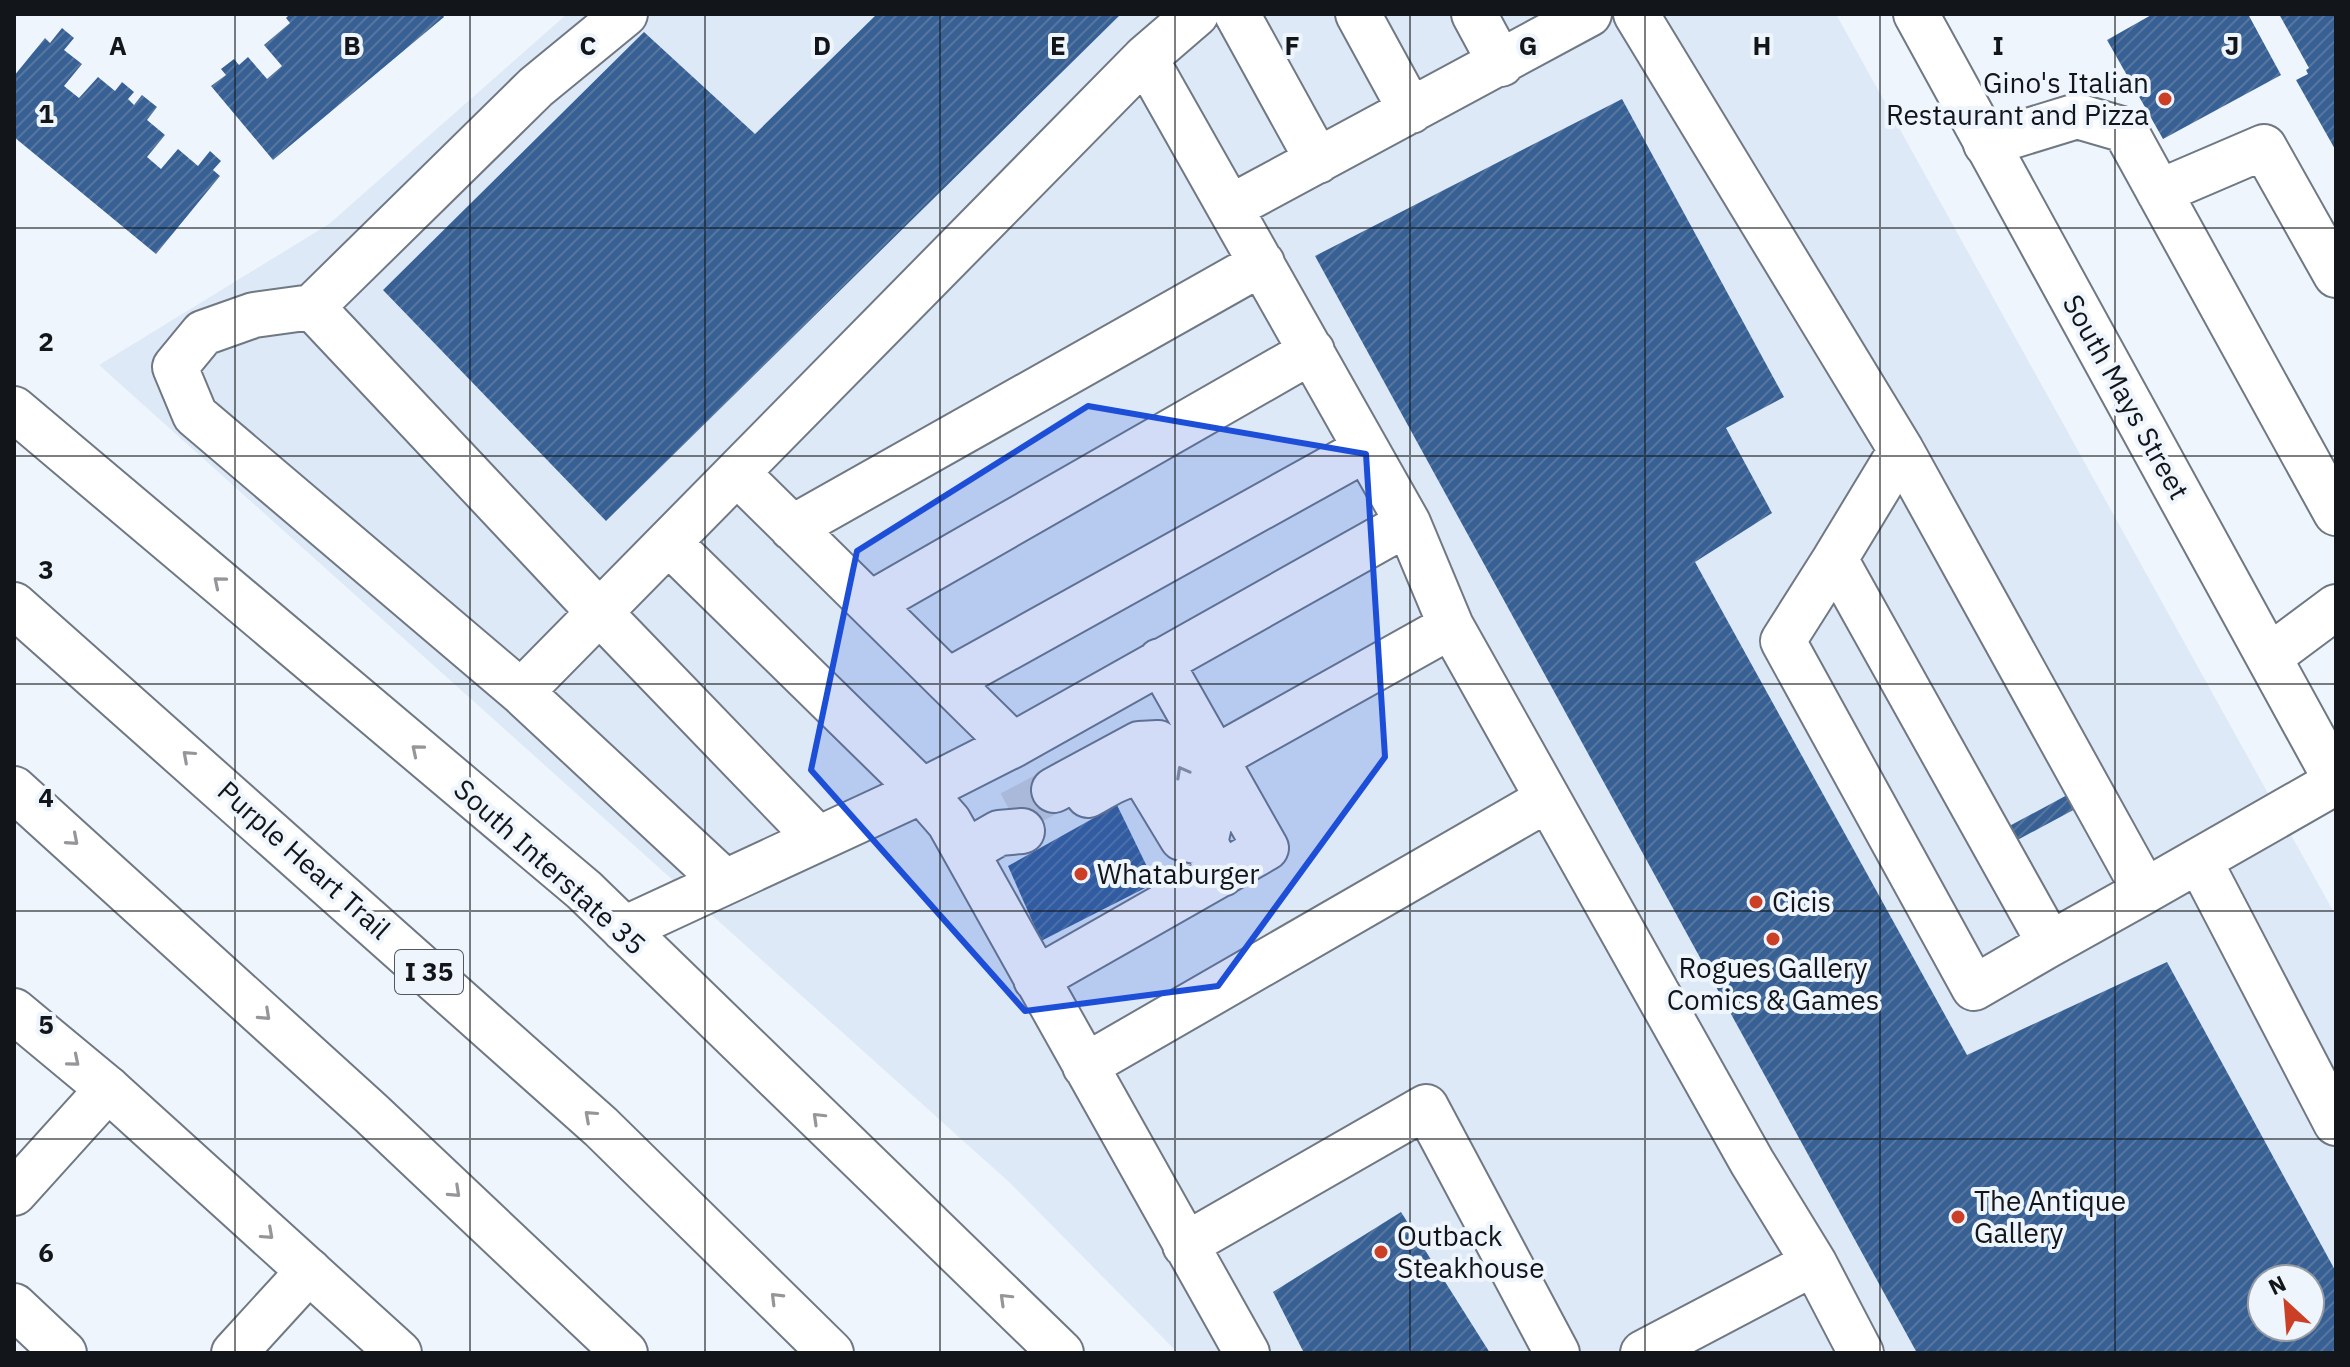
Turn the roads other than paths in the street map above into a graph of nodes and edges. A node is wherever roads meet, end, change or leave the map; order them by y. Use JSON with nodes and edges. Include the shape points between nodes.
{"nodes":[{"id":1,"x":625,"y":14,"type":"edge"},
{"id":2,"x":1196,"y":14,"type":"edge"},
{"id":3,"x":1237,"y":14,"type":"edge"},
{"id":4,"x":1358,"y":14,"type":"edge"},
{"id":5,"x":1474,"y":14,"type":"edge"},
{"id":6,"x":1589,"y":14,"type":"edge"},
{"id":7,"x":1636,"y":14,"type":"edge"},
{"id":8,"x":1916,"y":14,"type":"edge"},
{"id":9,"x":1145,"y":58,"type":"junction"},
{"id":10,"x":1501,"y":64,"type":"junction"},
{"id":11,"x":1411,"y":111,"type":"junction"},
{"id":12,"x":1986,"y":144,"type":"junction"},
{"id":13,"x":1318,"y":161,"type":"junction"},
{"id":14,"x":2159,"y":192,"type":"junction"},
{"id":15,"x":1231,"y":207,"type":"junction"},
{"id":16,"x":1262,"y":263,"type":"junction"},
{"id":17,"x":2336,"y":275,"type":"edge"},
{"id":18,"x":312,"y":307,"type":"junction"},
{"id":19,"x":1312,"y":351,"type":"junction"},
{"id":20,"x":14,"y":409,"type":"edge"},
{"id":21,"x":1366,"y":449,"type":"junction"},
{"id":22,"x":1901,"y":450,"type":"junction"},
{"id":23,"x":738,"y":474,"type":"junction"},
{"id":24,"x":2336,"y":513,"type":"edge"},
{"id":25,"x":1408,"y":523,"type":"junction"},
{"id":26,"x":792,"y":528,"type":"junction"},
{"id":27,"x":669,"y":543,"type":"junction"},
{"id":28,"x":1835,"y":559,"type":"junction"},
{"id":29,"x":870,"y":604,"type":"junction"},
{"id":30,"x":14,"y":605,"type":"edge"},
{"id":31,"x":2336,"y":607,"type":"edge"},
{"id":32,"x":600,"y":613,"type":"junction"},
{"id":33,"x":1451,"y":626,"type":"junction"},
{"id":34,"x":2269,"y":657,"type":"junction"},
{"id":35,"x":1160,"y":661,"type":"junction"},
{"id":36,"x":948,"y":681,"type":"junction"},
{"id":37,"x":521,"y":692,"type":"junction"},
{"id":38,"x":1013,"y":745,"type":"junction"},
{"id":39,"x":1215,"y":758,"type":"junction"},
{"id":40,"x":2336,"y":781,"type":"edge"},
{"id":41,"x":14,"y":789,"type":"edge"},
{"id":42,"x":922,"y":791,"type":"junction"},
{"id":43,"x":1059,"y":799,"type":"tunnel mouth"},
{"id":44,"x":1548,"y":799,"type":"junction"},
{"id":45,"x":818,"y":839,"type":"junction"},
{"id":46,"x":1214,"y":858,"type":"junction"},
{"id":47,"x":2200,"y":862,"type":"junction"},
{"id":48,"x":725,"y":882,"type":"junction"},
{"id":49,"x":2145,"y":891,"type":"junction"},
{"id":50,"x":624,"y":929,"type":"junction"},
{"id":51,"x":2050,"y":944,"type":"junction"},
{"id":52,"x":1036,"y":979,"type":"junction"},
{"id":53,"x":14,"y":1011,"type":"edge"},
{"id":54,"x":1085,"y":1066,"type":"junction"},
{"id":55,"x":108,"y":1089,"type":"junction"},
{"id":56,"x":2336,"y":1123,"type":"edge"},
{"id":57,"x":14,"y":1193,"type":"edge"},
{"id":58,"x":1185,"y":1245,"type":"junction"},
{"id":59,"x":1814,"y":1263,"type":"junction"},
{"id":60,"x":309,"y":1271,"type":"junction"},
{"id":61,"x":14,"y":1306,"type":"edge"},
{"id":62,"x":64,"y":1353,"type":"edge"},
{"id":63,"x":234,"y":1353,"type":"edge"},
{"id":64,"x":399,"y":1353,"type":"edge"},
{"id":65,"x":625,"y":1353,"type":"edge"},
{"id":66,"x":831,"y":1353,"type":"edge"},
{"id":67,"x":1061,"y":1353,"type":"edge"},
{"id":68,"x":1247,"y":1353,"type":"edge"},
{"id":69,"x":1557,"y":1353,"type":"edge"},
{"id":70,"x":1643,"y":1353,"type":"edge"},
{"id":71,"x":1861,"y":1353,"type":"edge"}],
"edges":[{"from":1,"to":18,"type":"main road","via":[[536,87]]},
{"from":2,"to":9,"type":"main road"},
{"from":3,"to":13,"type":"main road"},
{"from":4,"to":11,"type":"main road"},
{"from":5,"to":10,"type":"main road"},
{"from":6,"to":10,"type":"main road"},
{"from":7,"to":22,"type":"main road"},
{"from":8,"to":12,"type":"main road","name":"South Mays Street"},
{"from":9,"to":15,"type":"main road"},
{"from":9,"to":23,"type":"main road"},
{"from":10,"to":11,"type":"main road"},
{"from":11,"to":13,"type":"main road"},
{"from":12,"to":14,"type":"main road","via":[[2077,116],[2125,130]]},
{"from":12,"to":34,"type":"main road","name":"South Mays Street"},
{"from":13,"to":15,"type":"main road"},
{"from":14,"to":17,"type":"main road","via":[[2264,147]]},
{"from":14,"to":24,"type":"main road"},
{"from":15,"to":16,"type":"main road"},
{"from":16,"to":19,"type":"main road"},
{"from":16,"to":26,"type":"main road"},
{"from":18,"to":32,"type":"main road"},
{"from":18,"to":37,"type":"main road","via":[[254,315],[203,333],[175,367],[195,415]]},
{"from":19,"to":21,"type":"main road"},
{"from":19,"to":29,"type":"main road"},
{"from":50,"to":20,"type":"main road","name":"South Interstate 35","one_way":true},
{"from":21,"to":25,"type":"main road"},
{"from":21,"to":36,"type":"main road"},
{"from":22,"to":28,"type":"main road"},
{"from":22,"to":49,"type":"main road"},
{"from":23,"to":26,"type":"main road"},
{"from":23,"to":27,"type":"main road"},
{"from":25,"to":33,"type":"main road"},
{"from":25,"to":35,"type":"main road"},
{"from":26,"to":29,"type":"main road"},
{"from":27,"to":32,"type":"main road"},
{"from":27,"to":42,"type":"main road"},
{"from":28,"to":51,"type":"main road"},
{"from":28,"to":51,"type":"main road","via":[[1783,641],[1966,974],[1974,988]]},
{"from":29,"to":36,"type":"main road"},
{"from":66,"to":30,"type":"main road","name":"Purple Heart Trail","number":"I 35","one_way":true,"via":[[601,1127]]},
{"from":31,"to":34,"type":"main road"},
{"from":32,"to":37,"type":"main road"},
{"from":32,"to":45,"type":"main road"},
{"from":33,"to":39,"type":"main road"},
{"from":33,"to":44,"type":"main road"},
{"from":34,"to":40,"type":"main road","name":"South Mays Street"},
{"from":35,"to":38,"type":"main road"},
{"from":35,"to":39,"type":"main road"},
{"from":36,"to":38,"type":"main road"},
{"from":37,"to":48,"type":"main road"},
{"from":38,"to":42,"type":"main road"},
{"from":39,"to":46,"type":"main road","via":[[1266,848]]},
{"from":40,"to":47,"type":"main road"},
{"from":41,"to":65,"type":"main road","one_way":true},
{"from":42,"to":45,"type":"main road"},
{"from":42,"to":52,"type":"main road","via":[[949,822],[999,832]]},
{"from":46,"to":43,"type":"main road","one_way":true,"via":[[1210,821],[1172,755],[1158,743],[1139,744]]},
{"from":44,"to":54,"type":"main road"},
{"from":44,"to":59,"type":"main road"},
{"from":45,"to":48,"type":"main road"},
{"from":46,"to":52,"type":"main road"},
{"from":47,"to":49,"type":"main road"},
{"from":47,"to":56,"type":"main road"},
{"from":48,"to":50,"type":"main road"},
{"from":49,"to":51,"type":"main road"},
{"from":67,"to":50,"type":"main road","name":"South Interstate 35","one_way":true},
{"from":52,"to":54,"type":"main road"},
{"from":53,"to":55,"type":"main road","one_way":true},
{"from":54,"to":58,"type":"main road"},
{"from":55,"to":57,"type":"main road"},
{"from":55,"to":60,"type":"main road","one_way":true},
{"from":58,"to":68,"type":"main road"},
{"from":58,"to":69,"type":"main road","via":[[1426,1107]]},
{"from":59,"to":70,"type":"main road"},
{"from":59,"to":71,"type":"main road"},
{"from":60,"to":63,"type":"main road"},
{"from":60,"to":64,"type":"main road"},
{"from":61,"to":62,"type":"main road"}]}
